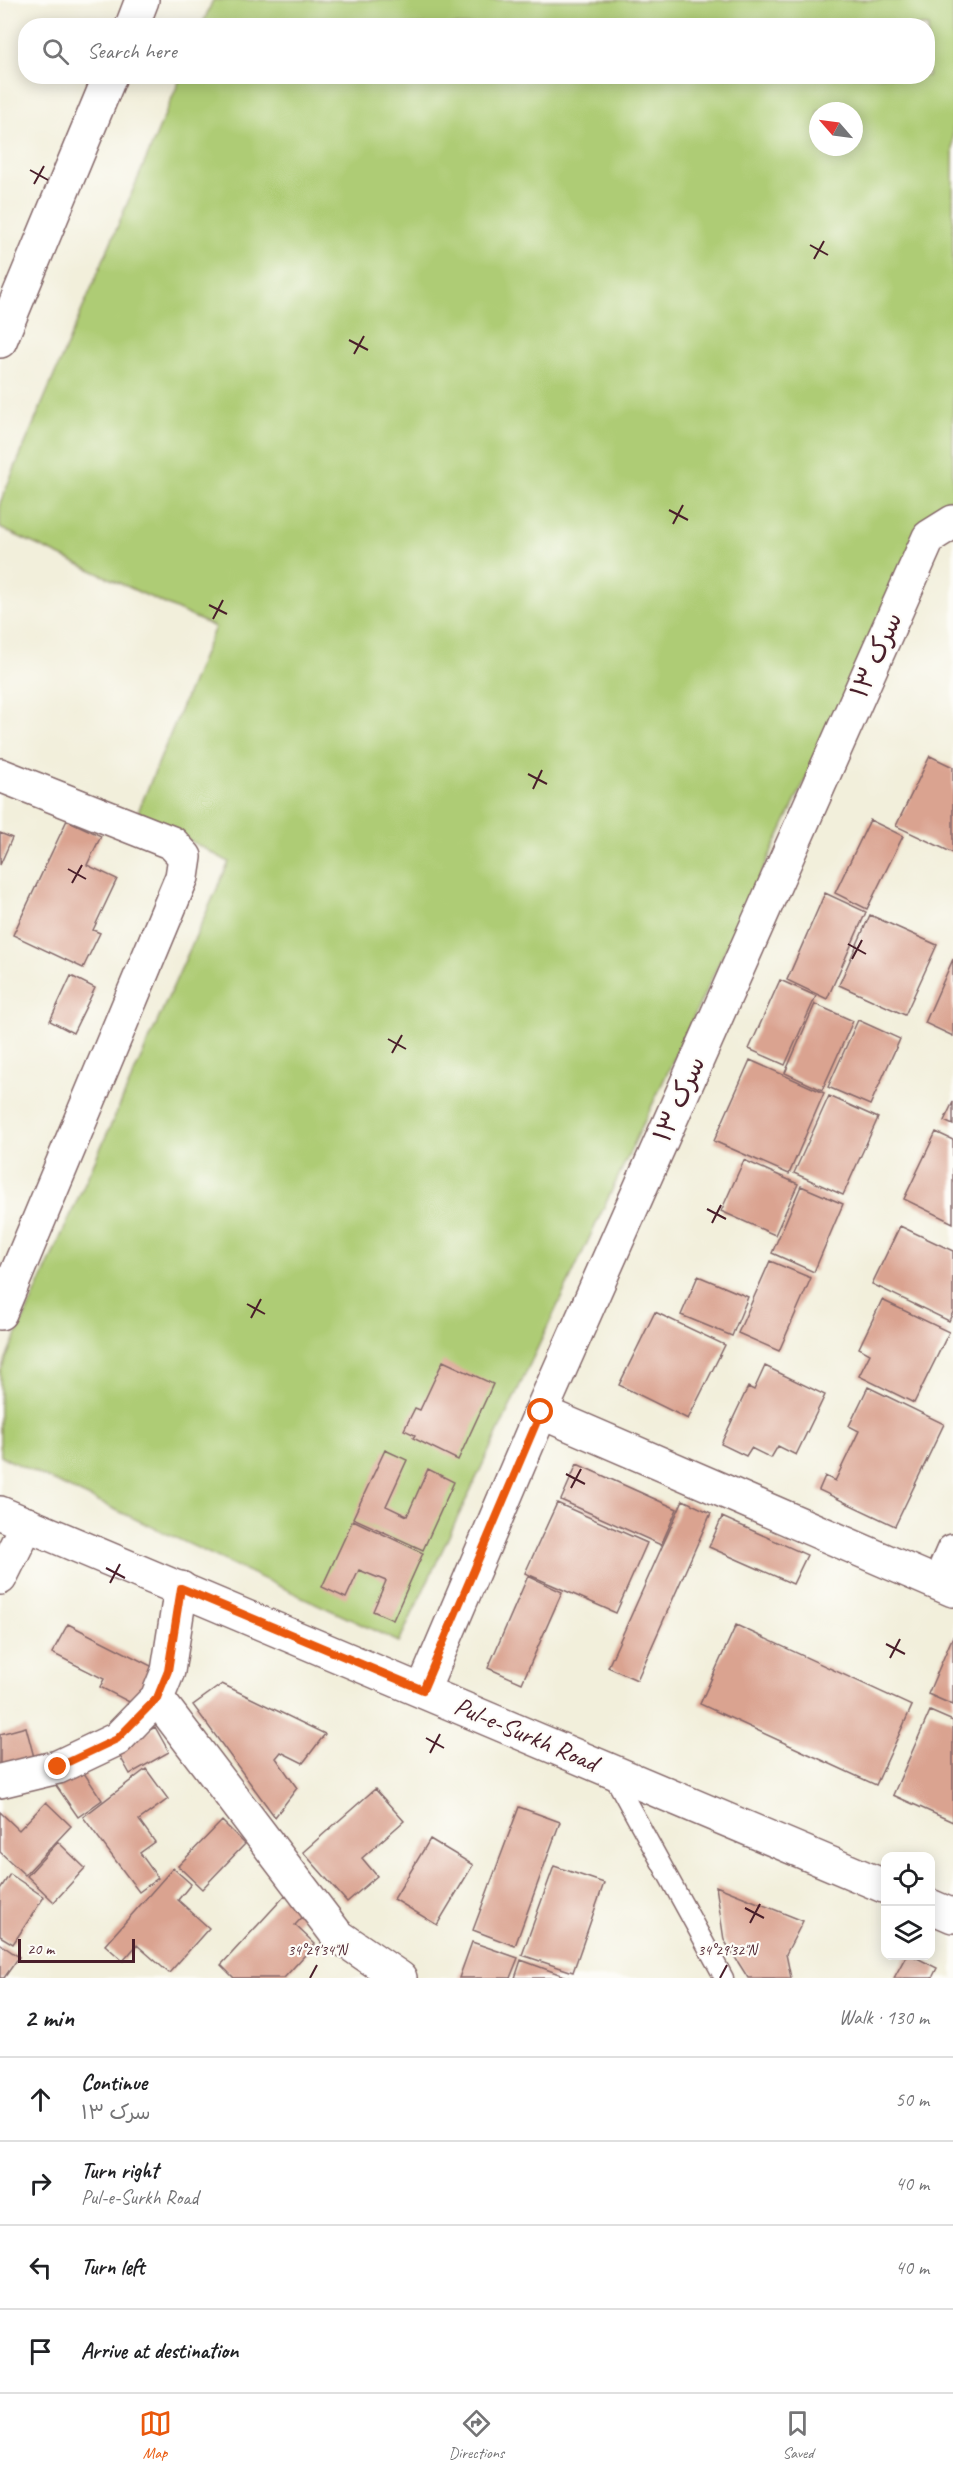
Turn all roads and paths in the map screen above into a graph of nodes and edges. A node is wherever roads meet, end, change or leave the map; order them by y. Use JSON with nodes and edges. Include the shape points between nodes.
{"nodes":[{"id":1,"x":142,"y":0,"type":"edge"},
{"id":2,"x":135,"y":18,"type":"edge"},
{"id":3,"x":107,"y":84,"type":"edge"},
{"id":4,"x":0,"y":341,"type":"edge"},
{"id":5,"x":953,"y":522,"type":"edge"},
{"id":6,"x":0,"y":775,"type":"edge"},
{"id":7,"x":0,"y":1313,"type":"edge"},
{"id":8,"x":541,"y":1412,"type":"junction"},
{"id":9,"x":13,"y":1518,"type":"edge"},
{"id":10,"x":953,"y":1551,"type":"edge"},
{"id":11,"x":0,"y":1578,"type":"edge"},
{"id":12,"x":946,"y":1586,"type":"edge"},
{"id":13,"x":181,"y":1588,"type":"junction"},
{"id":14,"x":423,"y":1690,"type":"junction"},
{"id":15,"x":157,"y":1698,"type":"junction"},
{"id":16,"x":610,"y":1770,"type":"junction"},
{"id":17,"x":0,"y":1781,"type":"edge"},
{"id":18,"x":881,"y":1885,"type":"edge"},
{"id":19,"x":935,"y":1908,"type":"edge"},
{"id":20,"x":953,"y":1916,"type":"edge"},
{"id":21,"x":397,"y":1977,"type":"edge"},
{"id":22,"x":724,"y":1978,"type":"edge"}],
"edges":[{"from":1,"to":2,"type":"street"},
{"from":3,"to":4,"type":"street"},
{"from":5,"to":8,"type":"street","name":"سرک ۱۳","via":[[929,537]]},
{"from":6,"to":7,"type":"street","via":[[172,843],[185,857],[182,877]]},
{"from":8,"to":12,"type":"street"},
{"from":8,"to":14,"type":"street","name":"سرک ۱۳"},
{"from":9,"to":11,"type":"street"},
{"from":9,"to":13,"type":"street","name":"Pul-e-Surkh Road"},
{"from":10,"to":12,"type":"street"},
{"from":13,"to":14,"type":"street","name":"Pul-e-Surkh Road"},
{"from":13,"to":15,"type":"street","via":[[168,1671]]},
{"from":14,"to":16,"type":"street","name":"Pul-e-Surkh Road"},
{"from":15,"to":17,"type":"street","via":[[117,1739],[58,1767]]},
{"from":15,"to":21,"type":"street","via":[[337,1935]]},
{"from":16,"to":18,"type":"street","name":"Pul-e-Surkh Road"},
{"from":16,"to":22,"type":"lane"},
{"from":19,"to":20,"type":"street"}]}
